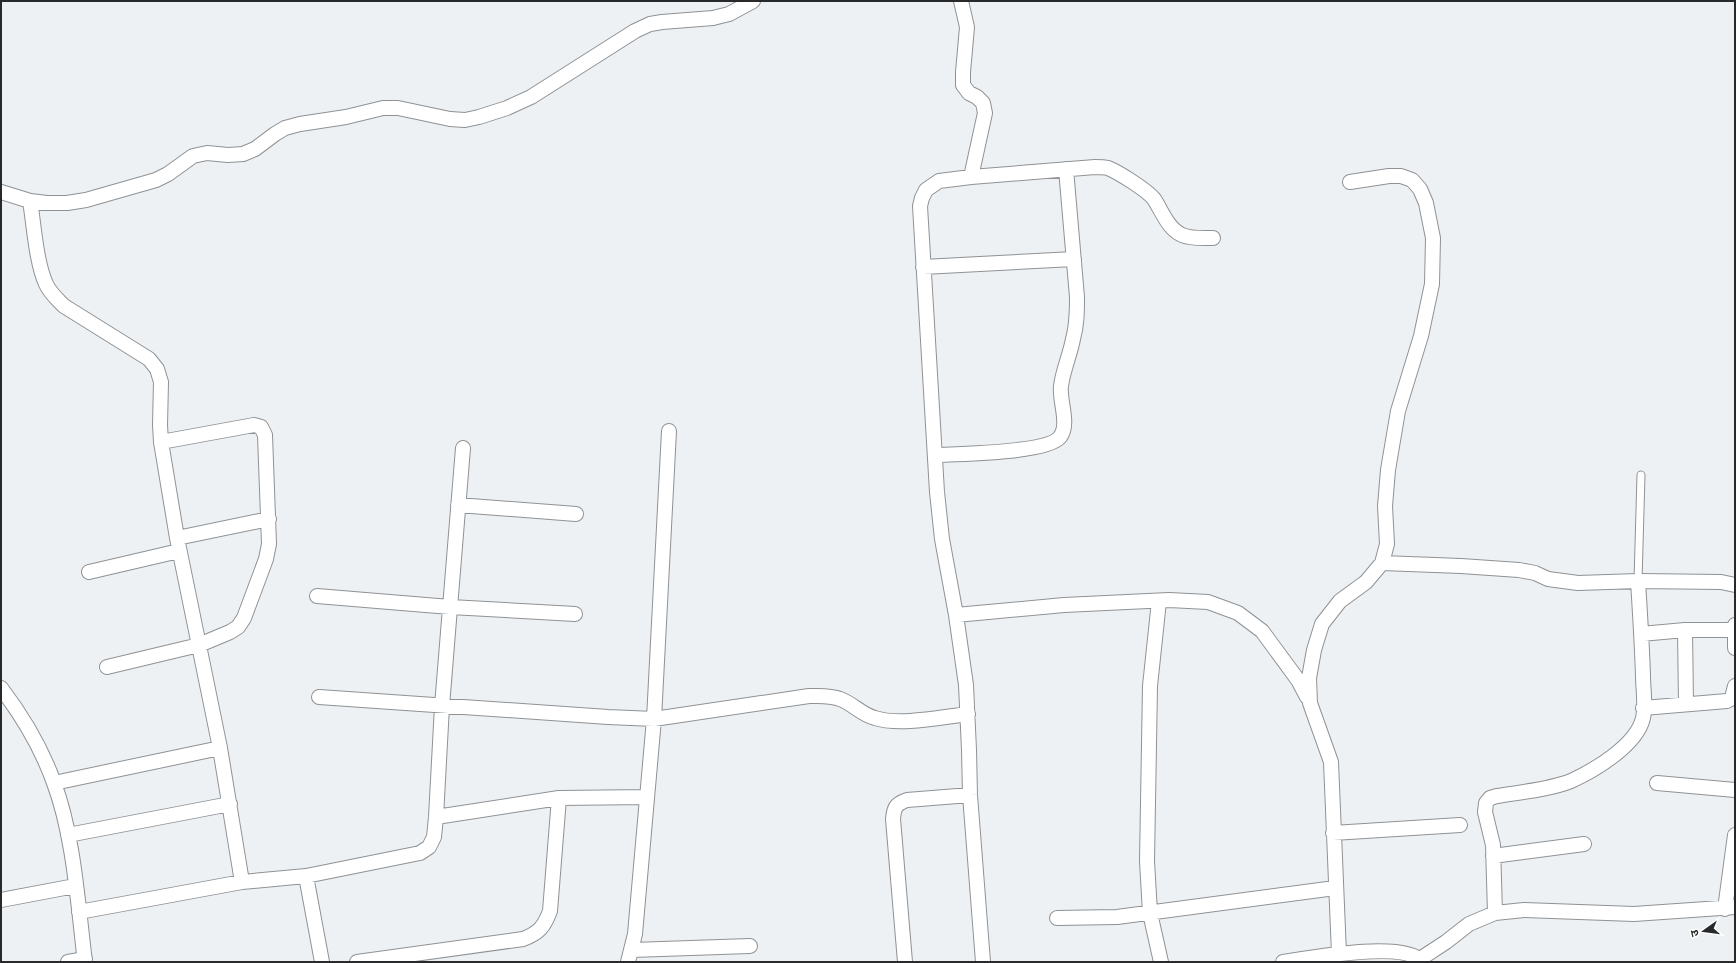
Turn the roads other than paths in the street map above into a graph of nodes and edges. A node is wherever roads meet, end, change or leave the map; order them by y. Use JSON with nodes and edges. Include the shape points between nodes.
{"nodes":[{"id":1,"x":753,"y":1,"type":"edge"},
{"id":2,"x":961,"y":1,"type":"edge"},
{"id":3,"x":1066,"y":169,"type":"junction"},
{"id":4,"x":971,"y":177,"type":"junction"},
{"id":5,"x":1350,"y":182,"type":"dead end"},
{"id":6,"x":1,"y":192,"type":"edge"},
{"id":7,"x":30,"y":201,"type":"junction"},
{"id":8,"x":1213,"y":238,"type":"dead end"},
{"id":9,"x":1074,"y":259,"type":"junction"},
{"id":10,"x":923,"y":267,"type":"junction"},
{"id":11,"x":668,"y":431,"type":"dead end"},
{"id":12,"x":161,"y":442,"type":"junction"},
{"id":13,"x":463,"y":448,"type":"dead end"},
{"id":14,"x":935,"y":456,"type":"junction"},
{"id":15,"x":1641,"y":475,"type":"dead end"},
{"id":16,"x":458,"y":505,"type":"junction"},
{"id":17,"x":576,"y":514,"type":"dead end"},
{"id":18,"x":269,"y":519,"type":"junction"},
{"id":19,"x":178,"y":545,"type":"junction"},
{"id":20,"x":1382,"y":563,"type":"junction"},
{"id":21,"x":89,"y":572,"type":"dead end"},
{"id":22,"x":1638,"y":581,"type":"junction"},
{"id":23,"x":1735,"y":585,"type":"edge"},
{"id":24,"x":317,"y":596,"type":"dead end"},
{"id":25,"x":1159,"y":601,"type":"junction"},
{"id":26,"x":450,"y":607,"type":"junction"},
{"id":27,"x":575,"y":614,"type":"dead end"},
{"id":28,"x":956,"y":615,"type":"junction"},
{"id":29,"x":1735,"y":628,"type":"edge"},
{"id":30,"x":1684,"y":630,"type":"junction"},
{"id":31,"x":1641,"y":634,"type":"junction"},
{"id":32,"x":198,"y":645,"type":"junction"},
{"id":33,"x":1735,"y":648,"type":"edge"},
{"id":34,"x":107,"y":667,"type":"dead end"},
{"id":35,"x":1735,"y":686,"type":"edge"},
{"id":36,"x":1,"y":688,"type":"edge"},
{"id":37,"x":319,"y":697,"type":"dead end"},
{"id":38,"x":1310,"y":703,"type":"junction"},
{"id":39,"x":1686,"y":704,"type":"junction"},
{"id":40,"x":442,"y":706,"type":"junction"},
{"id":41,"x":1643,"y":708,"type":"junction"},
{"id":42,"x":968,"y":714,"type":"junction"},
{"id":43,"x":654,"y":719,"type":"junction"},
{"id":44,"x":220,"y":748,"type":"junction"},
{"id":45,"x":54,"y":783,"type":"junction"},
{"id":46,"x":1657,"y":783,"type":"dead end"},
{"id":47,"x":1735,"y":790,"type":"edge"},
{"id":48,"x":970,"y":795,"type":"junction"},
{"id":49,"x":647,"y":797,"type":"junction"},
{"id":50,"x":559,"y":798,"type":"junction"},
{"id":51,"x":230,"y":804,"type":"junction"},
{"id":52,"x":436,"y":817,"type":"junction"},
{"id":53,"x":1460,"y":825,"type":"dead end"},
{"id":54,"x":1333,"y":833,"type":"junction"},
{"id":55,"x":68,"y":835,"type":"junction"},
{"id":56,"x":1735,"y":835,"type":"edge"},
{"id":57,"x":1584,"y":844,"type":"dead end"},
{"id":58,"x":1493,"y":856,"type":"junction"},
{"id":59,"x":306,"y":876,"type":"junction"},
{"id":60,"x":242,"y":882,"type":"junction"},
{"id":61,"x":75,"y":886,"type":"junction"},
{"id":62,"x":1335,"y":888,"type":"junction"},
{"id":63,"x":1,"y":900,"type":"edge"},
{"id":64,"x":1730,"y":908,"type":"edge"},
{"id":65,"x":79,"y":912,"type":"junction"},
{"id":66,"x":1150,"y":913,"type":"junction"},
{"id":67,"x":1495,"y":913,"type":"junction"},
{"id":68,"x":1057,"y":918,"type":"dead end"},
{"id":69,"x":750,"y":946,"type":"dead end"},
{"id":70,"x":1339,"y":954,"type":"junction"},
{"id":71,"x":630,"y":956,"type":"edge"},
{"id":72,"x":85,"y":960,"type":"edge"},
{"id":73,"x":1421,"y":961,"type":"edge"},
{"id":74,"x":68,"y":962,"type":"edge"},
{"id":75,"x":322,"y":962,"type":"edge"},
{"id":76,"x":358,"y":962,"type":"edge"},
{"id":77,"x":905,"y":962,"type":"edge"},
{"id":78,"x":983,"y":962,"type":"edge"},
{"id":79,"x":1161,"y":962,"type":"edge"},
{"id":80,"x":1283,"y":962,"type":"edge"}],
"edges":[{"from":1,"to":7,"type":"street","via":[[729,14],[713,18],[650,24],[531,97],[508,108],[479,117],[450,120],[398,108],[383,108],[285,128],[255,149],[243,154],[207,153],[193,156],[156,180],[86,200],[67,203]]},
{"from":2,"to":4,"type":"street","via":[[967,27],[963,85],[983,103],[985,113]]},
{"from":3,"to":4,"type":"street"},
{"from":3,"to":8,"type":"street","via":[[1108,168],[1145,189],[1175,230],[1187,236]]},
{"from":3,"to":9,"type":"street"},
{"from":4,"to":10,"type":"street","via":[[939,182],[926,190],[920,206]]},
{"from":5,"to":20,"type":"street","via":[[1389,176],[1402,176],[1412,180],[1420,189],[1426,203],[1433,238],[1432,284],[1421,336],[1398,411],[1388,470],[1385,506],[1387,544]]},
{"from":6,"to":7,"type":"street"},
{"from":7,"to":12,"type":"street","via":[[42,270],[53,296],[64,306],[149,359],[157,369],[161,382]]},
{"from":9,"to":10,"type":"street"},
{"from":9,"to":14,"type":"street","via":[[1076,318],[1074,338],[1061,387],[1064,425],[1060,437],[1050,444],[1032,448]]},
{"from":10,"to":14,"type":"street"},
{"from":11,"to":43,"type":"street"},
{"from":12,"to":18,"type":"street","via":[[254,425],[260,427],[265,435]]},
{"from":12,"to":19,"type":"street"},
{"from":13,"to":16,"type":"street"},
{"from":14,"to":28,"type":"street","via":[[942,539]]},
{"from":15,"to":22,"type":"lane"},
{"from":16,"to":17,"type":"street"},
{"from":16,"to":26,"type":"street"},
{"from":18,"to":19,"type":"street"},
{"from":18,"to":32,"type":"street","via":[[266,559],[244,618],[238,627],[230,632]]},
{"from":19,"to":21,"type":"street"},
{"from":19,"to":32,"type":"street"},
{"from":20,"to":22,"type":"street","via":[[1520,570],[1548,579],[1578,583]]},
{"from":20,"to":38,"type":"street","via":[[1366,582],[1340,601],[1322,624],[1309,678]]},
{"from":22,"to":23,"type":"street","via":[[1721,582]]},
{"from":22,"to":31,"type":"street"},
{"from":24,"to":26,"type":"street"},
{"from":25,"to":28,"type":"street","via":[[1064,605]]},
{"from":25,"to":38,"type":"street","via":[[1208,602],[1238,613],[1262,631],[1298,680]]},
{"from":25,"to":66,"type":"street","via":[[1150,686],[1147,861]]},
{"from":26,"to":27,"type":"street"},
{"from":26,"to":40,"type":"street"},
{"from":28,"to":42,"type":"street"},
{"from":29,"to":30,"type":"street"},
{"from":29,"to":33,"type":"street"},
{"from":30,"to":31,"type":"street"},
{"from":30,"to":39,"type":"street"},
{"from":31,"to":41,"type":"street"},
{"from":32,"to":34,"type":"street"},
{"from":32,"to":44,"type":"street"},
{"from":35,"to":39,"type":"street","via":[[1732,698],[1727,701]]},
{"from":36,"to":45,"type":"street","via":[[30,730]]},
{"from":37,"to":40,"type":"street"},
{"from":38,"to":54,"type":"street","via":[[1331,762]]},
{"from":39,"to":41,"type":"street"},
{"from":40,"to":43,"type":"street"},
{"from":40,"to":52,"type":"street"},
{"from":41,"to":58,"type":"street","via":[[1643,718],[1636,735],[1624,747],[1589,771],[1571,781],[1490,798],[1486,802],[1485,812]]},
{"from":42,"to":43,"type":"street","via":[[887,721],[874,718],[841,699],[809,696]]},
{"from":42,"to":48,"type":"street"},
{"from":43,"to":49,"type":"street"},
{"from":44,"to":45,"type":"street"},
{"from":44,"to":51,"type":"street"},
{"from":45,"to":55,"type":"street"},
{"from":46,"to":47,"type":"street"},
{"from":48,"to":77,"type":"street","via":[[907,800],[898,803],[894,808]]},
{"from":48,"to":78,"type":"street"},
{"from":49,"to":50,"type":"street"},
{"from":49,"to":71,"type":"street","via":[[635,934]]},
{"from":50,"to":52,"type":"street"},
{"from":50,"to":76,"type":"street","via":[[550,911],[545,924],[534,935],[523,939]]},
{"from":51,"to":55,"type":"street"},
{"from":51,"to":60,"type":"street"},
{"from":52,"to":59,"type":"street","via":[[430,847],[420,853]]},
{"from":53,"to":54,"type":"street"},
{"from":54,"to":62,"type":"street"},
{"from":55,"to":61,"type":"street"},
{"from":56,"to":64,"type":"street"},
{"from":57,"to":58,"type":"street"},
{"from":58,"to":67,"type":"street"},
{"from":59,"to":60,"type":"street"},
{"from":59,"to":75,"type":"street"},
{"from":60,"to":65,"type":"street"},
{"from":61,"to":63,"type":"street"},
{"from":61,"to":65,"type":"street"},
{"from":62,"to":66,"type":"street"},
{"from":62,"to":70,"type":"street"},
{"from":64,"to":67,"type":"street","via":[[1634,914],[1524,910]]},
{"from":65,"to":72,"type":"street"},
{"from":66,"to":68,"type":"street","via":[[1117,917]]},
{"from":66,"to":79,"type":"street"},
{"from":67,"to":73,"type":"street","via":[[1469,924]]},
{"from":69,"to":71,"type":"street"},
{"from":70,"to":73,"type":"street","via":[[1406,952]]},
{"from":70,"to":80,"type":"street"},
{"from":72,"to":74,"type":"street"}]}
